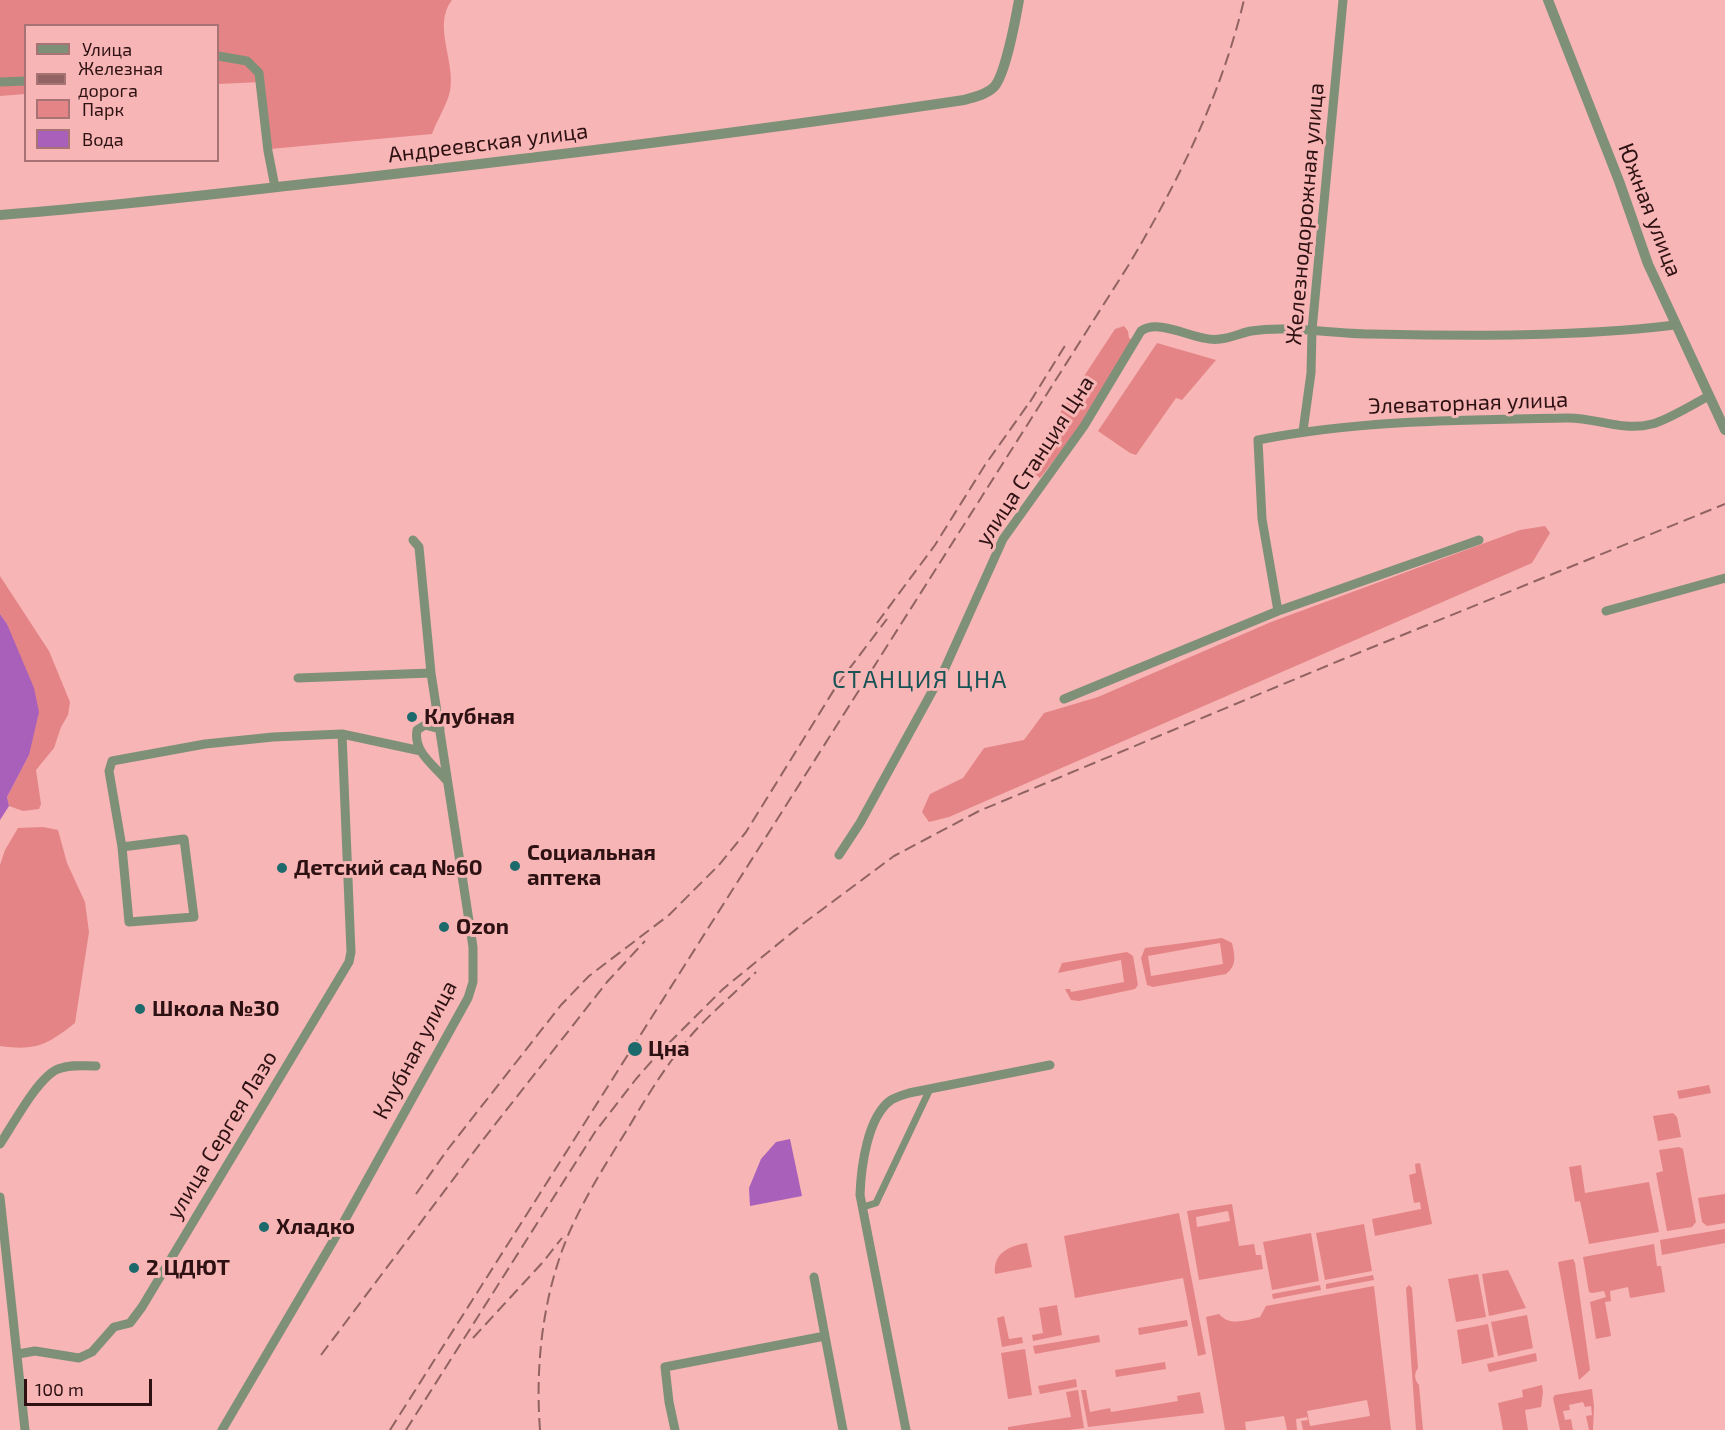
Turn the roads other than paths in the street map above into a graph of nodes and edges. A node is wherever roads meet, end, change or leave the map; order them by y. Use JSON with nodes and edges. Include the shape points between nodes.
{"nodes":[{"id":1,"x":1019,"y":0,"type":"edge"},
{"id":2,"x":1342,"y":0,"type":"edge"},
{"id":3,"x":1548,"y":0,"type":"edge"},
{"id":4,"x":219,"y":56,"type":"edge"},
{"id":5,"x":24,"y":81,"type":"edge"},
{"id":6,"x":0,"y":82,"type":"edge"},
{"id":7,"x":275,"y":187,"type":"junction"},
{"id":8,"x":0,"y":215,"type":"edge"},
{"id":9,"x":1675,"y":325,"type":"junction"},
{"id":10,"x":1312,"y":330,"type":"junction"},
{"id":11,"x":1709,"y":396,"type":"junction"},
{"id":12,"x":1725,"y":430,"type":"edge"},
{"id":13,"x":1303,"y":431,"type":"junction"},
{"id":14,"x":413,"y":540,"type":"dead end"},
{"id":15,"x":1479,"y":540,"type":"dead end"},
{"id":16,"x":1725,"y":578,"type":"edge"},
{"id":17,"x":1278,"y":611,"type":"junction"},
{"id":18,"x":1606,"y":611,"type":"dead end"},
{"id":19,"x":431,"y":673,"type":"junction"},
{"id":20,"x":298,"y":678,"type":"dead end"},
{"id":21,"x":1064,"y":699,"type":"dead end"},
{"id":22,"x":440,"y":729,"type":"junction"},
{"id":23,"x":342,"y":734,"type":"junction"},
{"id":24,"x":421,"y":751,"type":"junction"},
{"id":25,"x":448,"y":782,"type":"junction"},
{"id":26,"x":122,"y":847,"type":"junction"},
{"id":27,"x":839,"y":855,"type":"dead end"},
{"id":28,"x":1050,"y":1065,"type":"dead end"},
{"id":29,"x":96,"y":1066,"type":"dead end"},
{"id":30,"x":930,"y":1089,"type":"junction"},
{"id":31,"x":0,"y":1144,"type":"edge"},
{"id":32,"x":0,"y":1197,"type":"edge"},
{"id":33,"x":863,"y":1207,"type":"junction"},
{"id":34,"x":814,"y":1276,"type":"dead end"},
{"id":35,"x":825,"y":1336,"type":"junction"},
{"id":36,"x":18,"y":1354,"type":"junction"},
{"id":37,"x":25,"y":1430,"type":"edge"},
{"id":38,"x":222,"y":1430,"type":"edge"},
{"id":39,"x":675,"y":1430,"type":"edge"},
{"id":40,"x":843,"y":1430,"type":"edge"},
{"id":41,"x":906,"y":1430,"type":"edge"}],
"edges":[{"from":1,"to":7,"type":"street","name":"Андреевская улица","via":[[1002,70],[995,86],[980,96],[839,118]]},
{"from":2,"to":10,"type":"street","name":"Железнодорожная улица"},
{"from":3,"to":9,"type":"street","name":"Южная улица"},
{"from":4,"to":7,"type":"street","via":[[247,61],[259,73]]},
{"from":5,"to":6,"type":"street"},
{"from":7,"to":8,"type":"street","name":"Андреевская улица"},
{"from":9,"to":10,"type":"street","name":"улица Станция Цна","via":[[1564,335]]},
{"from":9,"to":11,"type":"street","name":"Южная улица"},
{"from":10,"to":13,"type":"street","name":"Железнодорожная улица"},
{"from":10,"to":27,"type":"street","name":"улица Станция Цна","via":[[1251,331],[1211,341],[1169,329],[1148,327],[1141,331],[1084,426],[1003,539],[945,668]]},
{"from":11,"to":12,"type":"street","name":"Южная улица"},
{"from":11,"to":13,"type":"street","name":"Элеваторная улица","via":[[1652,424],[1622,427],[1571,418],[1410,422]]},
{"from":13,"to":17,"type":"street","name":"Элеваторная улица","via":[[1258,440],[1262,519]]},
{"from":14,"to":19,"type":"street","name":"Клубная улица","via":[[419,547]]},
{"from":15,"to":17,"type":"street"},
{"from":16,"to":18,"type":"street"},
{"from":17,"to":21,"type":"street"},
{"from":19,"to":20,"type":"street"},
{"from":19,"to":22,"type":"street","name":"Клубная улица"},
{"from":22,"to":24,"type":"street","via":[[425,725],[417,730]]},
{"from":22,"to":25,"type":"street","name":"Клубная улица"},
{"from":23,"to":24,"type":"street"},
{"from":23,"to":26,"type":"street","via":[[205,744],[112,761],[110,771]]},
{"from":23,"to":36,"type":"street","name":"улица Сергея Лазо","via":[[349,962],[130,1323],[114,1327],[92,1352],[79,1358],[35,1351]]},
{"from":24,"to":25,"type":"street"},
{"from":25,"to":38,"type":"street","name":"Клубная улица","via":[[473,947],[473,982],[468,998],[332,1243]]},
{"from":26,"to":26,"type":"street","via":[[129,922],[194,917],[184,839]]},
{"from":28,"to":30,"type":"street"},
{"from":29,"to":31,"type":"street","via":[[74,1065],[44,1077]]},
{"from":30,"to":33,"type":"street","via":[[876,1203]]},
{"from":30,"to":33,"type":"street","via":[[891,1100],[880,1113],[861,1169]]},
{"from":32,"to":36,"type":"street"},
{"from":33,"to":41,"type":"street"},
{"from":34,"to":35,"type":"street"},
{"from":35,"to":39,"type":"street","via":[[665,1367]]},
{"from":35,"to":40,"type":"street"},
{"from":36,"to":37,"type":"street"}]}
